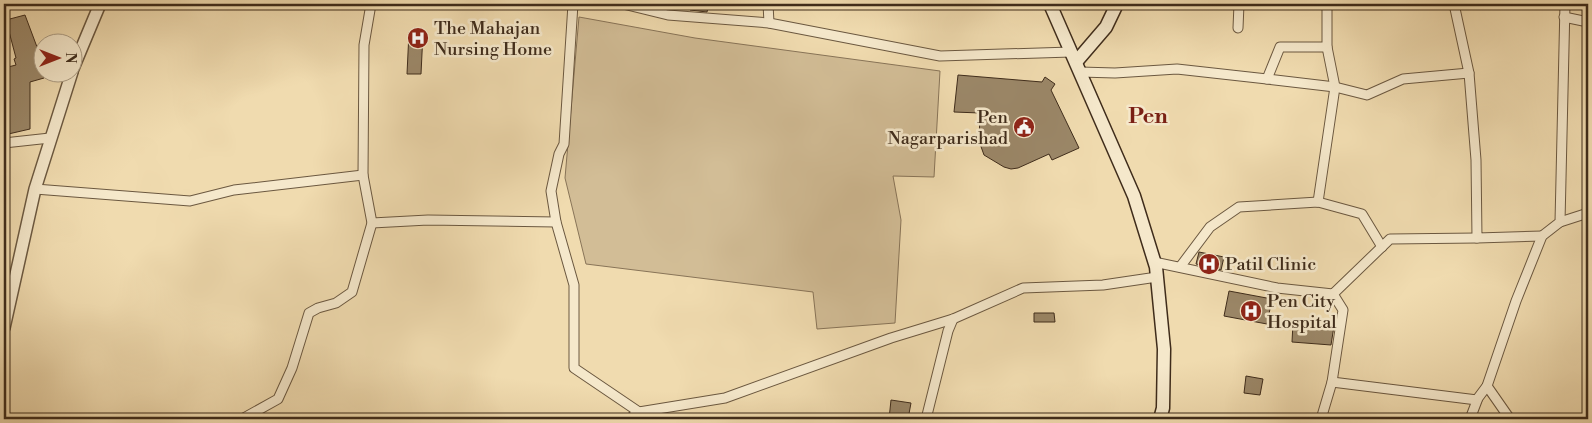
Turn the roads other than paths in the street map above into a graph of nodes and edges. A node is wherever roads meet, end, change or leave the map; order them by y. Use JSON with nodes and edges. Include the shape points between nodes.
{"nodes":[{"id":1,"x":100,"y":4,"type":"edge"},
{"id":2,"x":371,"y":4,"type":"edge"},
{"id":3,"x":573,"y":4,"type":"edge"},
{"id":4,"x":623,"y":4,"type":"edge"},
{"id":5,"x":768,"y":4,"type":"edge"},
{"id":6,"x":1050,"y":4,"type":"edge"},
{"id":7,"x":1117,"y":4,"type":"edge"},
{"id":8,"x":1239,"y":4,"type":"edge"},
{"id":9,"x":1326,"y":4,"type":"edge"},
{"id":10,"x":1454,"y":4,"type":"edge"},
{"id":11,"x":1565,"y":4,"type":"edge"},
{"id":12,"x":1564,"y":17,"type":"junction"},
{"id":13,"x":1588,"y":22,"type":"edge"},
{"id":14,"x":769,"y":23,"type":"junction"},
{"id":15,"x":1238,"y":28,"type":"dead end"},
{"id":16,"x":1327,"y":47,"type":"junction"},
{"id":17,"x":82,"y":48,"type":"edge"},
{"id":18,"x":1076,"y":62,"type":"junction"},
{"id":19,"x":1468,"y":73,"type":"junction"},
{"id":20,"x":1267,"y":79,"type":"junction"},
{"id":21,"x":69,"y":82,"type":"edge"},
{"id":22,"x":1335,"y":87,"type":"junction"},
{"id":23,"x":50,"y":138,"type":"junction"},
{"id":24,"x":4,"y":143,"type":"edge"},
{"id":25,"x":363,"y":175,"type":"junction"},
{"id":26,"x":35,"y":189,"type":"junction"},
{"id":27,"x":1318,"y":202,"type":"junction"},
{"id":28,"x":1588,"y":212,"type":"edge"},
{"id":29,"x":556,"y":222,"type":"junction"},
{"id":30,"x":1560,"y":222,"type":"junction"},
{"id":31,"x":372,"y":223,"type":"junction"},
{"id":32,"x":1542,"y":236,"type":"junction"},
{"id":33,"x":1477,"y":238,"type":"junction"},
{"id":34,"x":1382,"y":247,"type":"junction"},
{"id":35,"x":1154,"y":262,"type":"junction"},
{"id":36,"x":1180,"y":267,"type":"junction"},
{"id":37,"x":1157,"y":277,"type":"junction"},
{"id":38,"x":1333,"y":294,"type":"junction"},
{"id":39,"x":953,"y":319,"type":"junction"},
{"id":40,"x":4,"y":328,"type":"edge"},
{"id":41,"x":1332,"y":382,"type":"junction"},
{"id":42,"x":1487,"y":386,"type":"junction"},
{"id":43,"x":1477,"y":400,"type":"junction"},
{"id":44,"x":639,"y":412,"type":"junction"},
{"id":45,"x":242,"y":419,"type":"edge"},
{"id":46,"x":629,"y":419,"type":"edge"},
{"id":47,"x":926,"y":419,"type":"edge"},
{"id":48,"x":1160,"y":419,"type":"edge"},
{"id":49,"x":1321,"y":419,"type":"edge"},
{"id":50,"x":1470,"y":419,"type":"edge"},
{"id":51,"x":1510,"y":419,"type":"edge"}],
"edges":[{"from":1,"to":17,"type":"street"},
{"from":2,"to":25,"type":"street","via":[[364,45]]},
{"from":3,"to":29,"type":"street","via":[[564,144],[551,190]]},
{"from":4,"to":14,"type":"street","via":[[668,15]]},
{"from":5,"to":14,"type":"street"},
{"from":6,"to":18,"type":"main road"},
{"from":7,"to":18,"type":"main road","via":[[1106,27]]},
{"from":8,"to":15,"type":"street"},
{"from":9,"to":16,"type":"street"},
{"from":10,"to":19,"type":"street"},
{"from":11,"to":12,"type":"street"},
{"from":12,"to":13,"type":"street"},
{"from":12,"to":30,"type":"street"},
{"from":14,"to":18,"type":"street","via":[[940,56]]},
{"from":16,"to":20,"type":"street","via":[[1280,47]]},
{"from":16,"to":22,"type":"street"},
{"from":18,"to":20,"type":"street","via":[[1115,73],[1177,69]]},
{"from":18,"to":35,"type":"main road","via":[[1134,196]]},
{"from":19,"to":22,"type":"street","via":[[1403,80],[1366,95]]},
{"from":19,"to":33,"type":"street","via":[[1476,160]]},
{"from":20,"to":22,"type":"street"},
{"from":21,"to":23,"type":"street"},
{"from":22,"to":27,"type":"street"},
{"from":23,"to":24,"type":"street"},
{"from":23,"to":26,"type":"street"},
{"from":25,"to":26,"type":"street","via":[[234,190],[190,201]]},
{"from":25,"to":31,"type":"street"},
{"from":26,"to":40,"type":"street"},
{"from":27,"to":34,"type":"street","via":[[1362,214]]},
{"from":27,"to":36,"type":"street","via":[[1239,207],[1210,228]]},
{"from":28,"to":30,"type":"street"},
{"from":29,"to":31,"type":"street","via":[[428,220]]},
{"from":29,"to":44,"type":"street","via":[[574,285],[574,368]]},
{"from":30,"to":32,"type":"street"},
{"from":31,"to":45,"type":"street","via":[[352,292],[309,313],[292,368],[278,399]]},
{"from":32,"to":33,"type":"street"},
{"from":32,"to":42,"type":"street"},
{"from":33,"to":34,"type":"street","via":[[1390,239]]},
{"from":34,"to":38,"type":"street"},
{"from":35,"to":36,"type":"street"},
{"from":35,"to":37,"type":"main road"},
{"from":36,"to":38,"type":"street","via":[[1276,288]]},
{"from":37,"to":39,"type":"street","via":[[1103,285],[1023,288]]},
{"from":37,"to":48,"type":"main road","via":[[1164,350]]},
{"from":38,"to":41,"type":"street","via":[[1344,310]]},
{"from":39,"to":44,"type":"street","via":[[725,398]]},
{"from":39,"to":47,"type":"street"},
{"from":41,"to":43,"type":"street"},
{"from":41,"to":49,"type":"street"},
{"from":42,"to":43,"type":"street"},
{"from":42,"to":51,"type":"street"},
{"from":43,"to":50,"type":"street"},
{"from":44,"to":46,"type":"street"}]}
